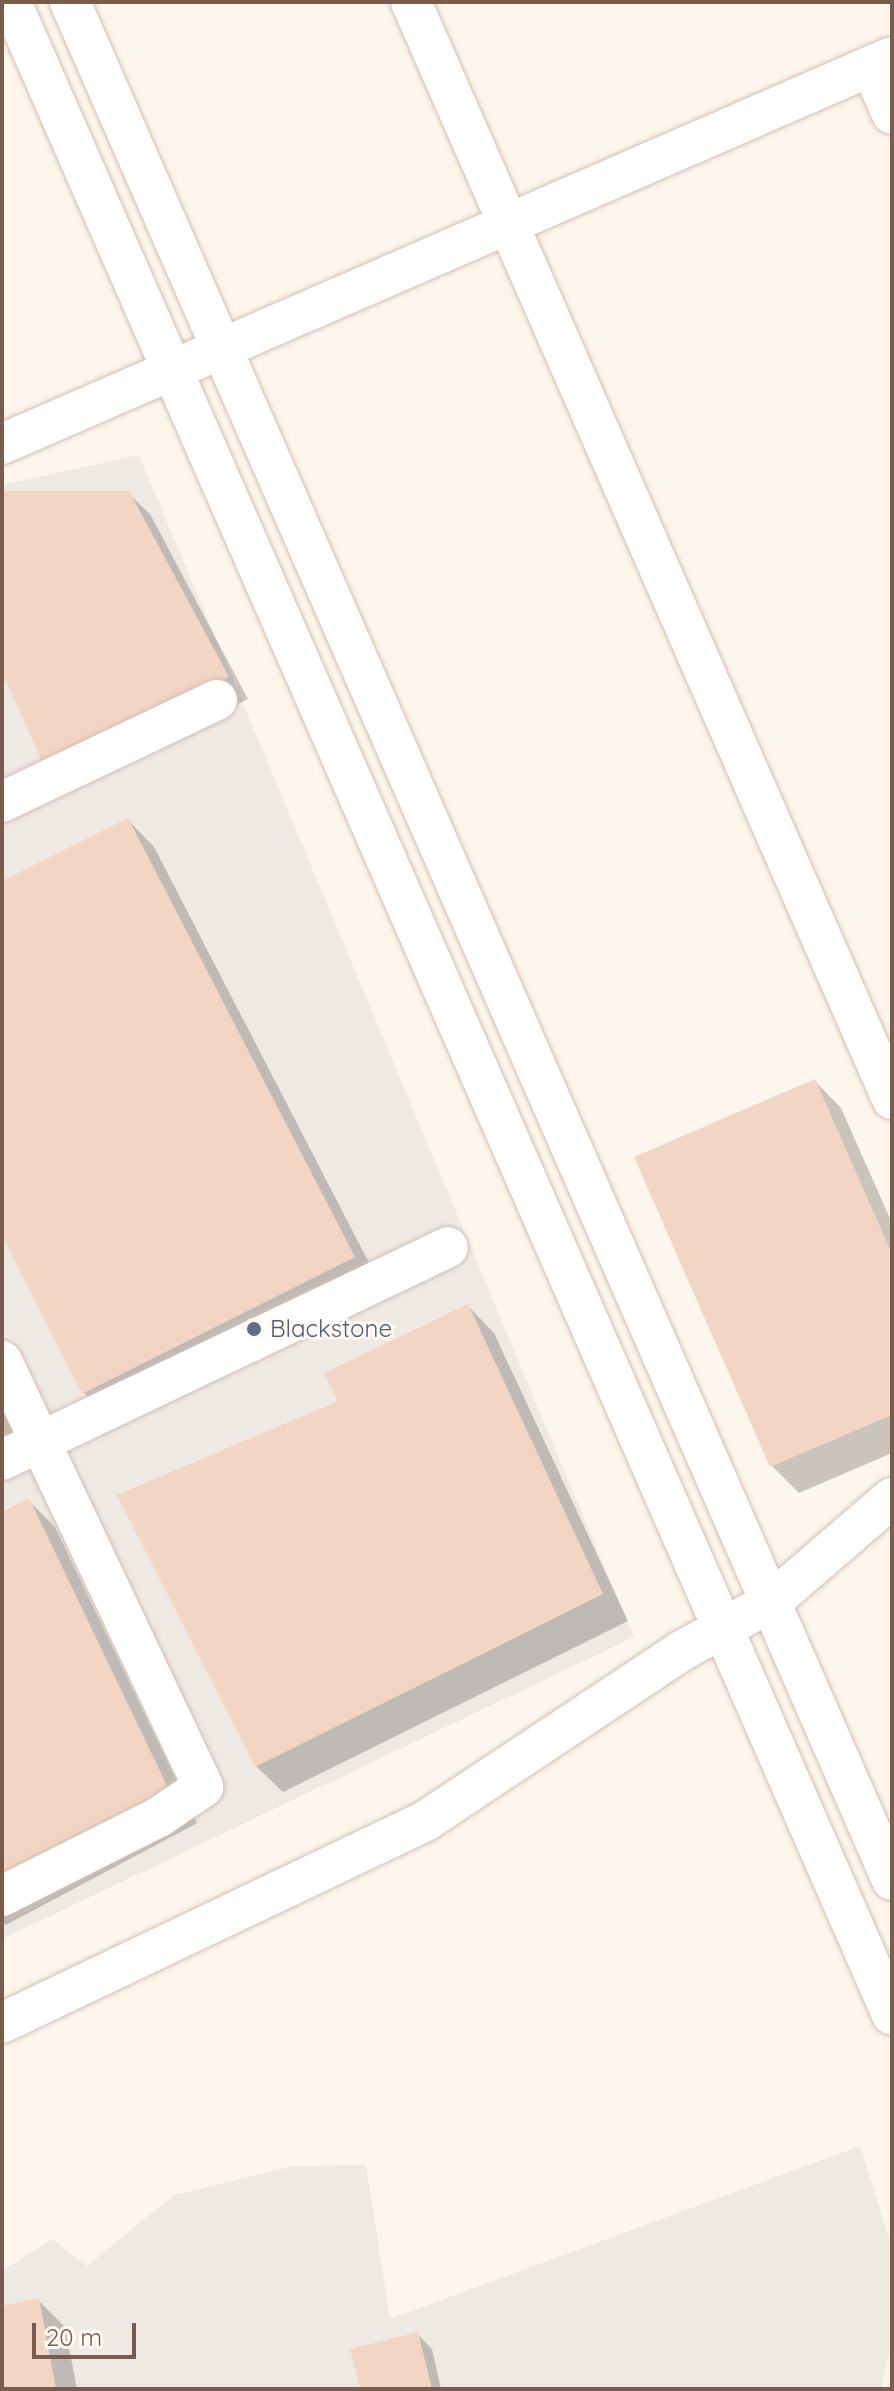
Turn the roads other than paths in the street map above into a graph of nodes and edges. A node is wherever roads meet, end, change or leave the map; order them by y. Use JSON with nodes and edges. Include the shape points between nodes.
{"nodes":[{"id":1,"x":11,"y":2,"type":"edge"},
{"id":2,"x":70,"y":2,"type":"edge"},
{"id":3,"x":411,"y":2,"type":"edge"},
{"id":4,"x":882,"y":62,"type":"edge"},
{"id":5,"x":892,"y":114,"type":"edge"},
{"id":6,"x":508,"y":224,"type":"junction"},
{"id":7,"x":222,"y":349,"type":"junction"},
{"id":8,"x":172,"y":370,"type":"junction"},
{"id":9,"x":2,"y":444,"type":"edge"},
{"id":10,"x":217,"y":700,"type":"dead end"},
{"id":11,"x":2,"y":802,"type":"edge"},
{"id":12,"x":892,"y":1099,"type":"edge"},
{"id":13,"x":448,"y":1247,"type":"dead end"},
{"id":14,"x":2,"y":1361,"type":"edge"},
{"id":15,"x":41,"y":1440,"type":"junction"},
{"id":16,"x":2,"y":1460,"type":"edge"},
{"id":17,"x":892,"y":1498,"type":"edge"},
{"id":18,"x":771,"y":1602,"type":"junction"},
{"id":19,"x":722,"y":1627,"type":"junction"},
{"id":20,"x":892,"y":1880,"type":"edge"},
{"id":21,"x":2,"y":1896,"type":"edge"},
{"id":22,"x":892,"y":2015,"type":"edge"},
{"id":23,"x":2,"y":2023,"type":"edge"}],
"edges":[{"from":1,"to":8,"type":"lane"},
{"from":2,"to":7,"type":"lane"},
{"from":3,"to":6,"type":"lane"},
{"from":4,"to":5,"type":"lane"},
{"from":4,"to":6,"type":"lane"},
{"from":6,"to":7,"type":"lane"},
{"from":6,"to":12,"type":"lane"},
{"from":7,"to":8,"type":"lane"},
{"from":7,"to":18,"type":"lane"},
{"from":8,"to":9,"type":"lane"},
{"from":8,"to":19,"type":"lane"},
{"from":10,"to":11,"type":"lane"},
{"from":13,"to":15,"type":"lane"},
{"from":14,"to":15,"type":"lane"},
{"from":15,"to":16,"type":"lane"},
{"from":15,"to":21,"type":"lane","via":[[203,1787],[159,1817]]},
{"from":17,"to":18,"type":"lane"},
{"from":18,"to":19,"type":"lane"},
{"from":18,"to":20,"type":"lane"},
{"from":19,"to":22,"type":"lane"},
{"from":19,"to":23,"type":"lane","via":[[427,1820]]}]}
